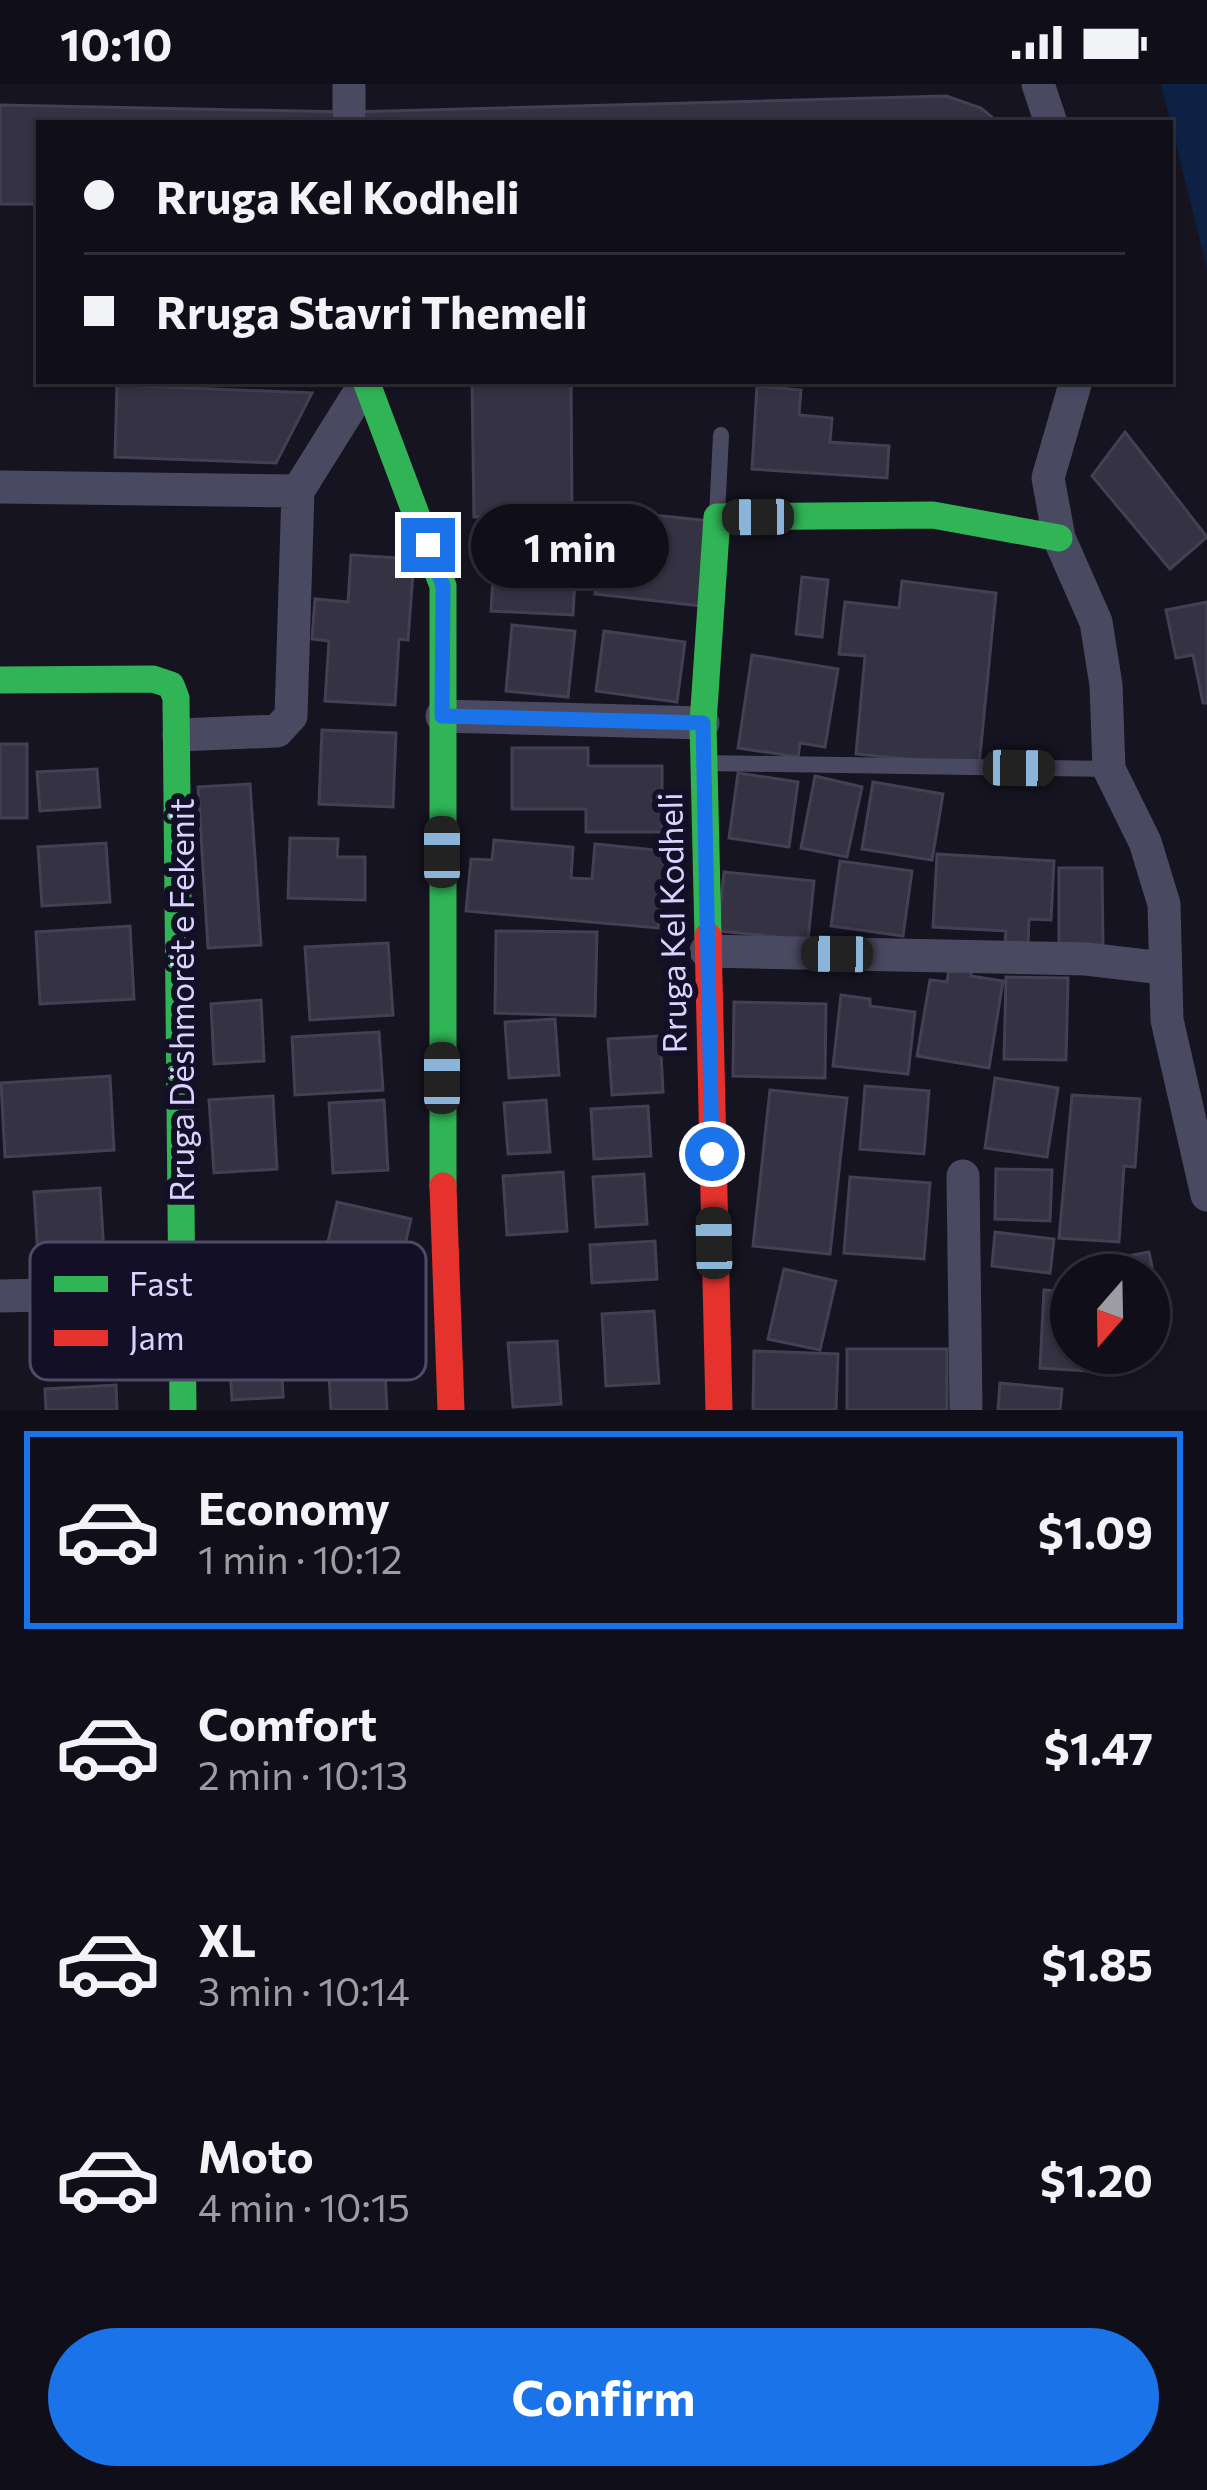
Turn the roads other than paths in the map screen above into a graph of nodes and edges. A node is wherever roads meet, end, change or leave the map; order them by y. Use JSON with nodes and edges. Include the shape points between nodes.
{"nodes":[{"id":1,"x":1038,"y":84,"type":"edge"},
{"id":2,"x":1050,"y":120,"type":"edge"},
{"id":3,"x":364,"y":384,"type":"edge"},
{"id":4,"x":367,"y":384,"type":"edge"},
{"id":5,"x":1075,"y":384,"type":"edge"},
{"id":6,"x":721,"y":435,"type":"dead end"},
{"id":7,"x":0,"y":487,"type":"edge"},
{"id":8,"x":298,"y":491,"type":"junction"},
{"id":9,"x":717,"y":517,"type":"junction"},
{"id":10,"x":1059,"y":538,"type":"junction"},
{"id":11,"x":0,"y":680,"type":"edge"},
{"id":12,"x":442,"y":716,"type":"junction"},
{"id":13,"x":703,"y":723,"type":"junction"},
{"id":14,"x":179,"y":735,"type":"junction"},
{"id":15,"x":704,"y":763,"type":"junction"},
{"id":16,"x":1108,"y":770,"type":"junction"},
{"id":17,"x":706,"y":952,"type":"junction"},
{"id":18,"x":1163,"y":968,"type":"junction"},
{"id":19,"x":963,"y":1176,"type":"dead end"},
{"id":20,"x":1207,"y":1196,"type":"edge"},
{"id":21,"x":183,"y":1242,"type":"edge"},
{"id":22,"x":30,"y":1295,"type":"edge"},
{"id":23,"x":0,"y":1296,"type":"edge"},
{"id":24,"x":183,"y":1380,"type":"edge"},
{"id":25,"x":183,"y":1410,"type":"edge"},
{"id":26,"x":452,"y":1410,"type":"edge"},
{"id":27,"x":719,"y":1410,"type":"edge"},
{"id":28,"x":966,"y":1410,"type":"edge"}],
"edges":[{"from":1,"to":2,"type":"street"},
{"from":3,"to":8,"type":"street"},
{"from":4,"to":12,"type":"street","via":[[443,586]]},
{"from":5,"to":10,"type":"street","via":[[1048,478]]},
{"from":6,"to":9,"type":"lane","name":"Rruga Kel Kodheli"},
{"from":7,"to":8,"type":"street"},
{"from":8,"to":14,"type":"street","via":[[291,716],[277,731]]},
{"from":9,"to":10,"type":"street","via":[[1009,521]]},
{"from":9,"to":13,"type":"street","name":"Rruga Kel Kodheli"},
{"from":10,"to":16,"type":"street","via":[[1096,622]]},
{"from":11,"to":14,"type":"street","name":"Rruga Dëshmorët e Fekenit","via":[[171,685]]},
{"from":12,"to":13,"type":"street"},
{"from":12,"to":26,"type":"street"},
{"from":13,"to":15,"type":"street","name":"Rruga Kel Kodheli"},
{"from":14,"to":21,"type":"street","name":"Rruga Dëshmorët e Fekenit"},
{"from":15,"to":16,"type":"lane"},
{"from":15,"to":17,"type":"street","name":"Rruga Kel Kodheli"},
{"from":16,"to":18,"type":"street","via":[[1145,842],[1164,904]]},
{"from":17,"to":18,"type":"street","via":[[1086,959]]},
{"from":17,"to":27,"type":"street","name":"Rruga Kel Kodheli"},
{"from":18,"to":20,"type":"street","via":[[1180,1091]]},
{"from":19,"to":28,"type":"street"},
{"from":22,"to":23,"type":"street"},
{"from":24,"to":25,"type":"street","name":"Rruga Dëshmorët e Fekenit"}]}
